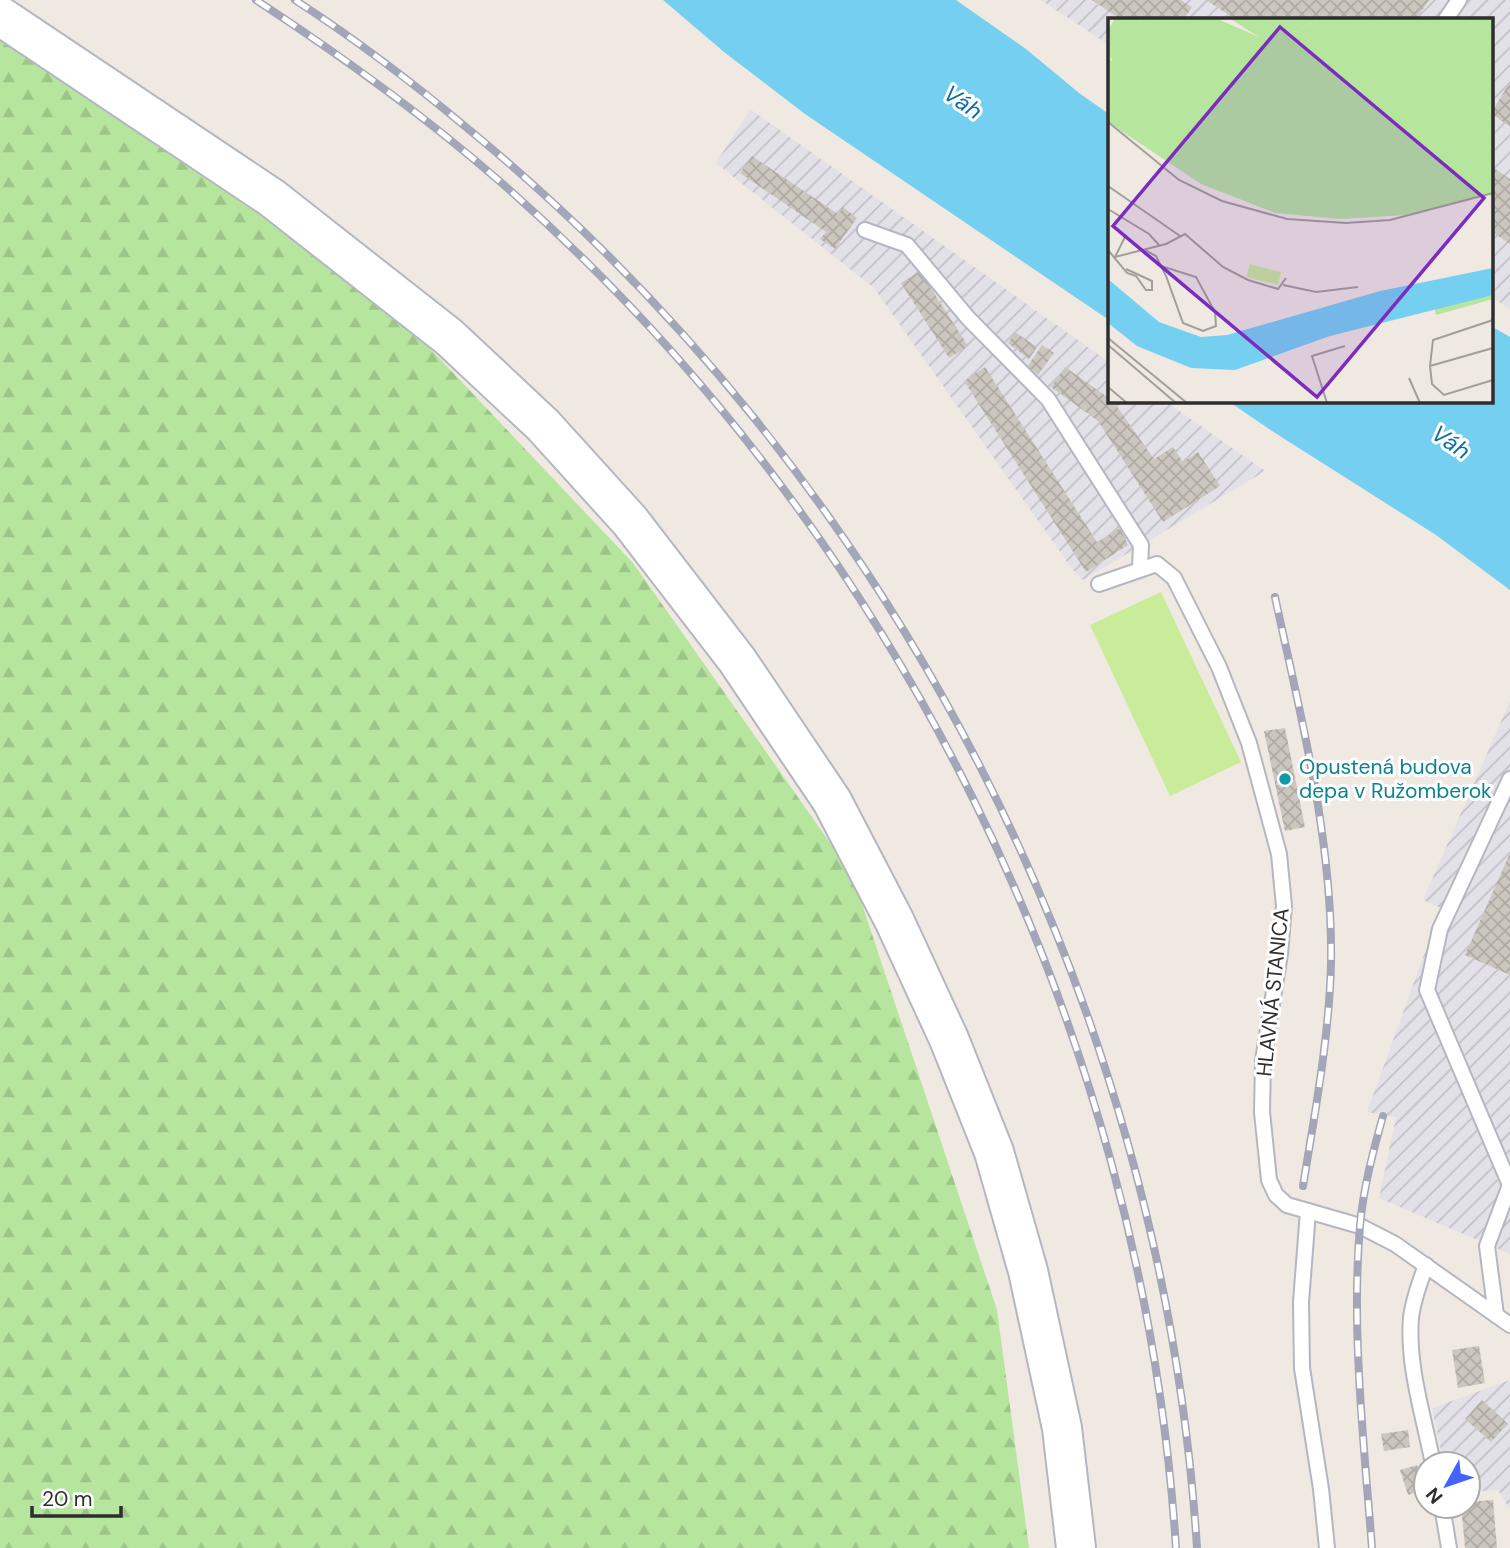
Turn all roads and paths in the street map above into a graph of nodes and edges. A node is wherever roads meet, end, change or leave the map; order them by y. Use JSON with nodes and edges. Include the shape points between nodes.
{"nodes":[{"id":1,"x":1459,"y":0,"type":"edge"},
{"id":2,"x":0,"y":16,"type":"edge"},
{"id":3,"x":1447,"y":18,"type":"edge"},
{"id":4,"x":865,"y":230,"type":"dead end"},
{"id":5,"x":1140,"y":568,"type":"junction"},
{"id":6,"x":1099,"y":584,"type":"dead end"},
{"id":7,"x":1510,"y":779,"type":"edge"},
{"id":8,"x":1510,"y":1185,"type":"edge"},
{"id":9,"x":1308,"y":1211,"type":"junction"},
{"id":10,"x":1426,"y":1265,"type":"junction"},
{"id":11,"x":1496,"y":1315,"type":"junction"},
{"id":12,"x":1510,"y":1325,"type":"edge"},
{"id":13,"x":1430,"y":1450,"type":"edge"},
{"id":14,"x":1443,"y":1520,"type":"edge"},
{"id":15,"x":1076,"y":1548,"type":"edge"},
{"id":16,"x":1327,"y":1548,"type":"edge"},
{"id":17,"x":1448,"y":1548,"type":"edge"}],
"edges":[{"from":1,"to":3,"type":"lane"},
{"from":2,"to":15,"type":"street","via":[[272,198],[449,337],[543,425],[630,522],[737,660],[832,801],[888,908],[949,1039],[994,1152],[1028,1271],[1062,1428]]},
{"from":4,"to":5,"type":"lane","via":[[907,245],[968,318],[1048,399],[1141,545]]},
{"from":5,"to":6,"type":"lane"},
{"from":5,"to":9,"type":"lane","name":"HLAVNÁ STANICA","via":[[1157,564],[1174,578],[1191,609],[1249,743],[1279,854],[1284,906],[1263,1060],[1262,1111],[1269,1180],[1287,1205]]},
{"from":7,"to":8,"type":"lane","via":[[1440,929],[1427,990]]},
{"from":8,"to":11,"type":"lane","via":[[1487,1245]]},
{"from":9,"to":10,"type":"lane","name":"HLAVNÁ STANICA","via":[[1360,1226]]},
{"from":9,"to":16,"type":"lane","via":[[1301,1302],[1302,1368]]},
{"from":10,"to":11,"type":"lane","name":"HLAVNÁ STANICA"},
{"from":10,"to":13,"type":"lane","via":[[1411,1317],[1412,1356]]},
{"from":11,"to":12,"type":"lane","name":"HLAVNÁ STANICA"},
{"from":14,"to":17,"type":"lane"}]}
